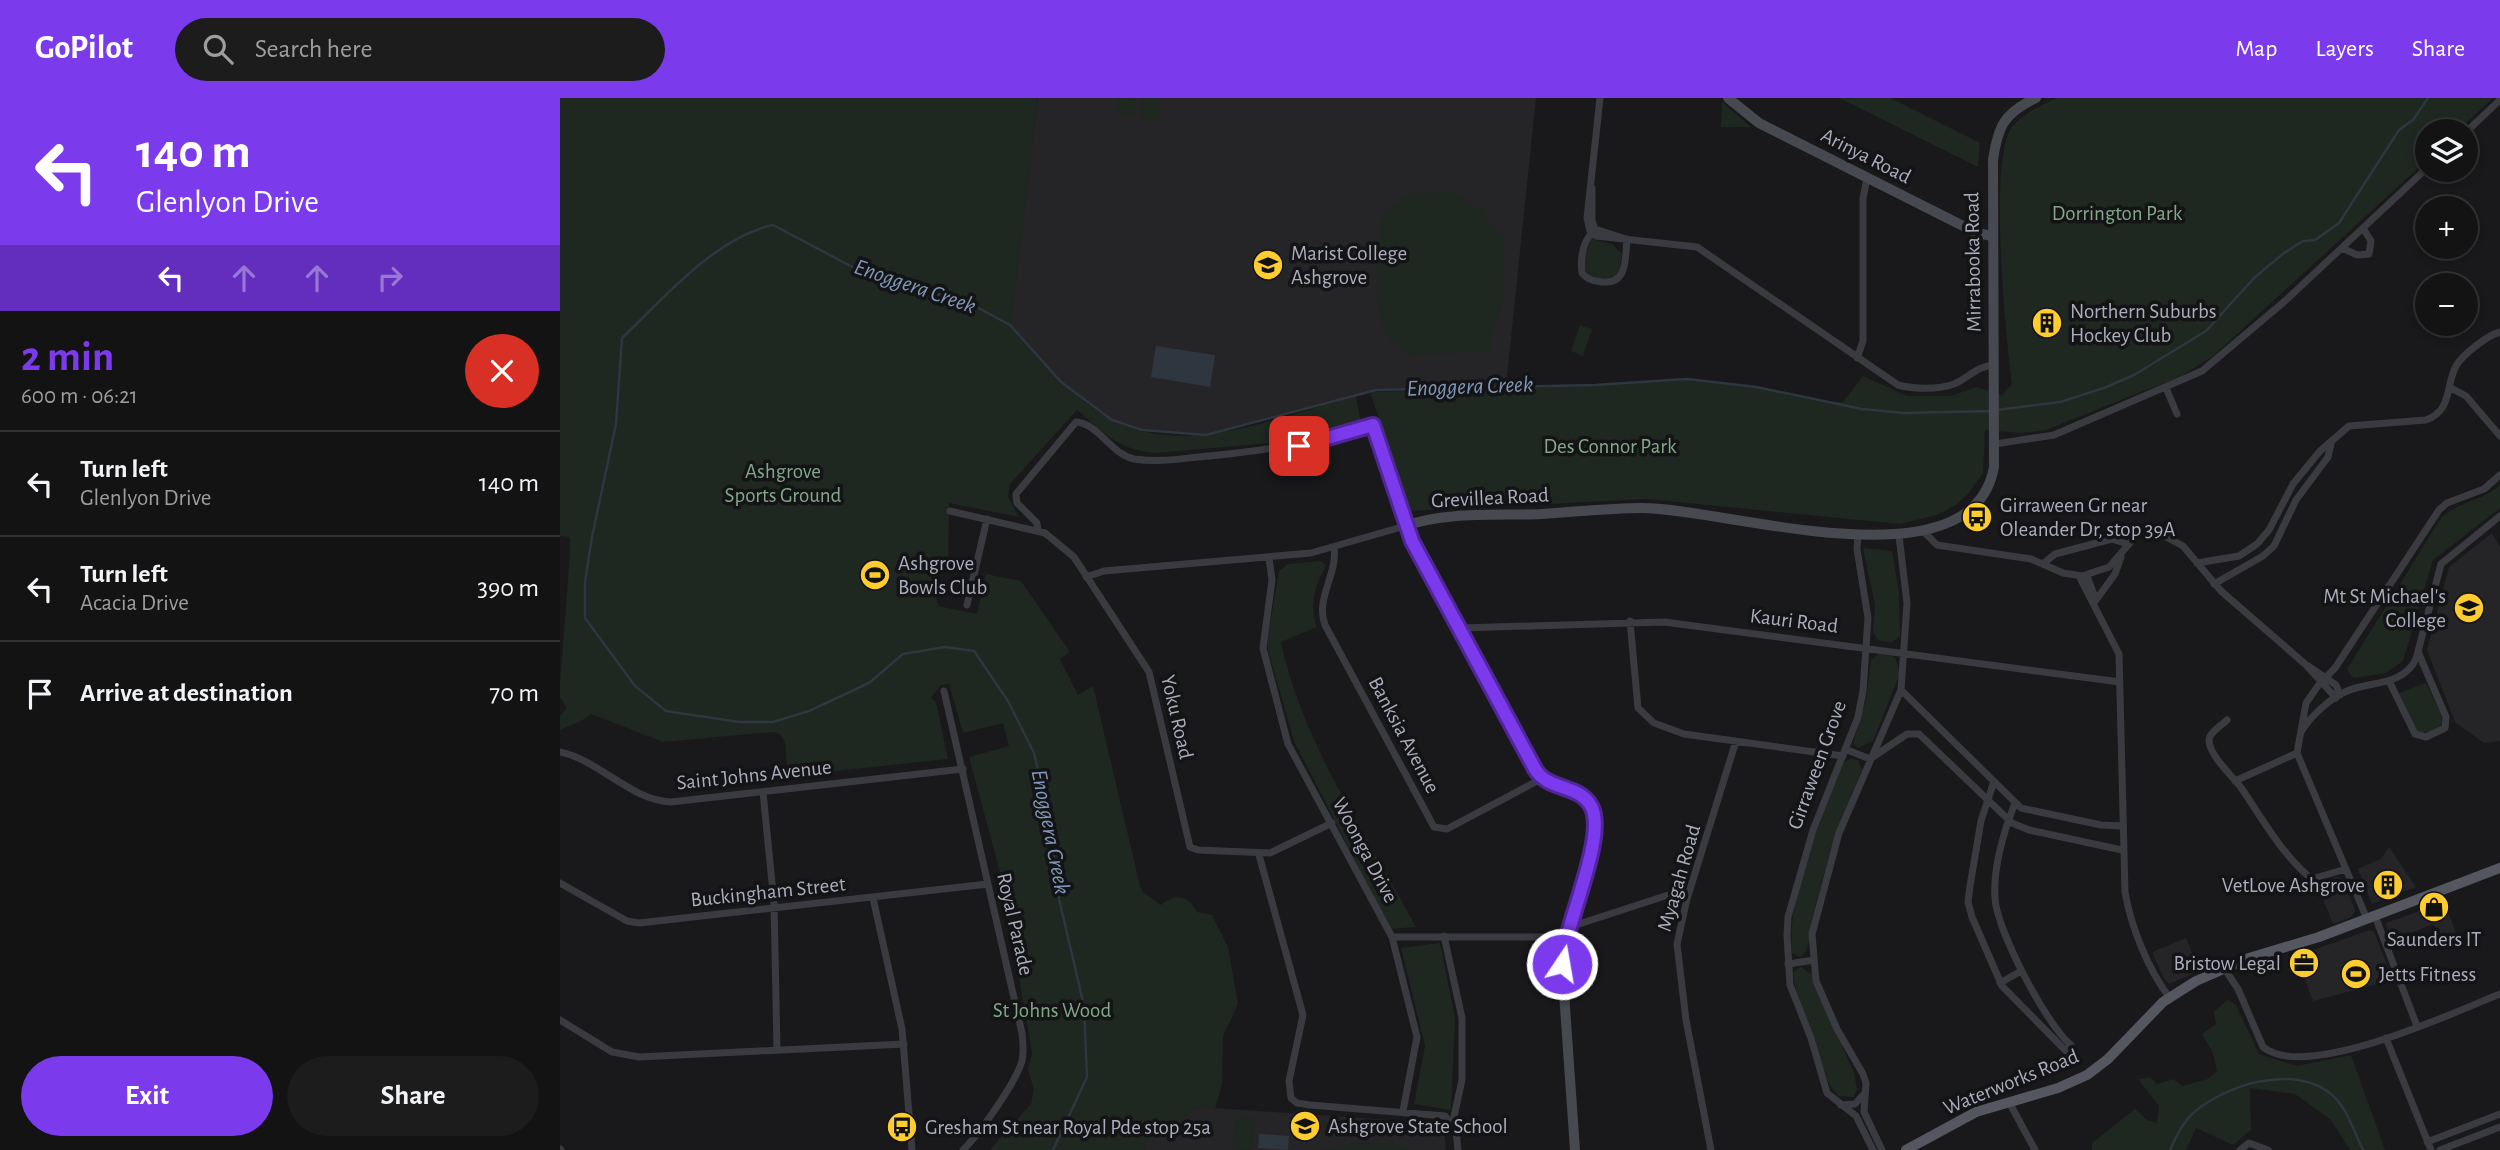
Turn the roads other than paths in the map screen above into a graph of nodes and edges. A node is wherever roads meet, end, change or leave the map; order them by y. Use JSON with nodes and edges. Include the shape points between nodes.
{"nodes":[{"id":1,"x":1600,"y":98,"type":"edge"},
{"id":2,"x":1728,"y":98,"type":"edge"},
{"id":3,"x":2036,"y":98,"type":"edge"},
{"id":4,"x":2500,"y":100,"type":"edge"},
{"id":5,"x":2019,"y":101,"type":"edge"},
{"id":6,"x":2478,"y":121,"type":"edge"},
{"id":7,"x":1867,"y":178,"type":"junction"},
{"id":8,"x":2415,"y":179,"type":"edge"},
{"id":9,"x":2363,"y":228,"type":"junction"},
{"id":10,"x":1593,"y":230,"type":"junction"},
{"id":11,"x":1992,"y":236,"type":"junction"},
{"id":12,"x":1627,"y":239,"type":"junction"},
{"id":13,"x":2342,"y":248,"type":"junction"},
{"id":14,"x":2500,"y":332,"type":"edge"},
{"id":15,"x":1857,"y":358,"type":"junction"},
{"id":16,"x":1993,"y":365,"type":"junction"},
{"id":17,"x":2166,"y":388,"type":"junction"},
{"id":18,"x":2451,"y":388,"type":"junction"},
{"id":19,"x":2177,"y":414,"type":"dead end"},
{"id":20,"x":2500,"y":436,"type":"edge"},
{"id":21,"x":1995,"y":444,"type":"junction"},
{"id":22,"x":2331,"y":444,"type":"junction"},
{"id":23,"x":2500,"y":475,"type":"edge"},
{"id":24,"x":950,"y":511,"type":"dead end"},
{"id":25,"x":2500,"y":516,"type":"edge"},
{"id":26,"x":987,"y":519,"type":"junction"},
{"id":27,"x":1405,"y":526,"type":"junction"},
{"id":28,"x":1038,"y":531,"type":"junction"},
{"id":29,"x":1923,"y":531,"type":"junction"},
{"id":30,"x":1858,"y":535,"type":"junction"},
{"id":31,"x":1899,"y":536,"type":"junction"},
{"id":32,"x":2125,"y":547,"type":"junction"},
{"id":33,"x":1334,"y":548,"type":"junction"},
{"id":34,"x":1269,"y":558,"type":"junction"},
{"id":35,"x":2044,"y":563,"type":"junction"},
{"id":36,"x":2197,"y":563,"type":"junction"},
{"id":37,"x":2083,"y":576,"type":"junction"},
{"id":38,"x":1086,"y":577,"type":"junction"},
{"id":39,"x":2214,"y":584,"type":"junction"},
{"id":40,"x":2096,"y":600,"type":"junction"},
{"id":41,"x":967,"y":605,"type":"dead end"},
{"id":42,"x":2098,"y":611,"type":"junction"},
{"id":43,"x":1630,"y":621,"type":"junction"},
{"id":44,"x":1461,"y":628,"type":"junction"},
{"id":45,"x":1866,"y":648,"type":"junction"},
{"id":46,"x":2418,"y":652,"type":"junction"},
{"id":47,"x":1905,"y":653,"type":"junction"},
{"id":48,"x":2323,"y":680,"type":"junction"},
{"id":49,"x":2389,"y":681,"type":"junction"},
{"id":50,"x":2120,"y":682,"type":"junction"},
{"id":51,"x":1901,"y":690,"type":"junction"},
{"id":52,"x":944,"y":691,"type":"dead end"},
{"id":53,"x":2338,"y":696,"type":"junction"},
{"id":54,"x":2227,"y":720,"type":"dead end"},
{"id":55,"x":2299,"y":736,"type":"junction"},
{"id":56,"x":1737,"y":741,"type":"junction"},
{"id":57,"x":560,"y":752,"type":"edge"},
{"id":58,"x":1844,"y":753,"type":"junction"},
{"id":59,"x":2297,"y":753,"type":"junction"},
{"id":60,"x":1870,"y":759,"type":"junction"},
{"id":61,"x":963,"y":769,"type":"junction"},
{"id":62,"x":1541,"y":779,"type":"junction"},
{"id":63,"x":2235,"y":780,"type":"junction"},
{"id":64,"x":1994,"y":781,"type":"junction"},
{"id":65,"x":763,"y":792,"type":"junction"},
{"id":66,"x":1988,"y":800,"type":"junction"},
{"id":67,"x":2015,"y":803,"type":"junction"},
{"id":68,"x":2008,"y":820,"type":"junction"},
{"id":69,"x":1332,"y":822,"type":"junction"},
{"id":70,"x":2122,"y":826,"type":"junction"},
{"id":71,"x":2122,"y":850,"type":"junction"},
{"id":72,"x":1259,"y":855,"type":"junction"},
{"id":73,"x":2500,"y":868,"type":"edge"},
{"id":74,"x":2346,"y":869,"type":"junction"},
{"id":75,"x":560,"y":883,"type":"edge"},
{"id":76,"x":988,"y":884,"type":"junction"},
{"id":77,"x":873,"y":898,"type":"junction"},
{"id":78,"x":1687,"y":899,"type":"junction"},
{"id":79,"x":774,"y":908,"type":"junction"},
{"id":80,"x":2371,"y":917,"type":"junction"},
{"id":81,"x":1568,"y":932,"type":"junction"},
{"id":82,"x":1444,"y":936,"type":"junction"},
{"id":83,"x":1392,"y":937,"type":"junction"},
{"id":84,"x":1814,"y":960,"type":"junction"},
{"id":85,"x":1788,"y":964,"type":"junction"},
{"id":86,"x":2224,"y":968,"type":"junction"},
{"id":87,"x":2021,"y":971,"type":"junction"},
{"id":88,"x":2000,"y":983,"type":"junction"},
{"id":89,"x":2500,"y":994,"type":"edge"},
{"id":90,"x":2169,"y":997,"type":"junction"},
{"id":91,"x":560,"y":1020,"type":"edge"},
{"id":92,"x":2054,"y":1023,"type":"junction"},
{"id":93,"x":2417,"y":1026,"type":"junction"},
{"id":94,"x":2048,"y":1035,"type":"junction"},
{"id":95,"x":2386,"y":1038,"type":"junction"},
{"id":96,"x":904,"y":1044,"type":"junction"},
{"id":97,"x":777,"y":1049,"type":"junction"},
{"id":98,"x":1865,"y":1091,"type":"junction"},
{"id":99,"x":1833,"y":1101,"type":"junction"},
{"id":100,"x":2009,"y":1102,"type":"junction"},
{"id":101,"x":1403,"y":1111,"type":"junction"},
{"id":102,"x":2500,"y":1114,"type":"edge"},
{"id":103,"x":1453,"y":1121,"type":"junction"},
{"id":104,"x":2500,"y":1127,"type":"edge"},
{"id":105,"x":1869,"y":1133,"type":"junction"},
{"id":106,"x":2427,"y":1142,"type":"junction"},
{"id":107,"x":912,"y":1150,"type":"edge"},
{"id":108,"x":963,"y":1150,"type":"edge"},
{"id":109,"x":1458,"y":1150,"type":"edge"},
{"id":110,"x":1576,"y":1150,"type":"edge"},
{"id":111,"x":1712,"y":1150,"type":"edge"},
{"id":112,"x":1872,"y":1150,"type":"edge"},
{"id":113,"x":1882,"y":1150,"type":"edge"},
{"id":114,"x":1906,"y":1150,"type":"edge"},
{"id":115,"x":2035,"y":1150,"type":"edge"},
{"id":116,"x":2240,"y":1150,"type":"edge"},
{"id":117,"x":2268,"y":1150,"type":"edge"},
{"id":118,"x":2431,"y":1150,"type":"edge"},
{"id":119,"x":2440,"y":1150,"type":"edge"}],
"edges":[{"from":1,"to":10,"type":"street","via":[[1587,218]]},
{"from":2,"to":7,"type":"street","name":"Arinya Road","via":[[1754,121]]},
{"from":3,"to":5,"type":"street","name":"Mirrabooka Road"},
{"from":4,"to":6,"type":"street"},
{"from":5,"to":11,"type":"street","name":"Mirrabooka Road","via":[[1996,140]]},
{"from":7,"to":11,"type":"street","name":"Arinya Road","via":[[1977,233]]},
{"from":7,"to":15,"type":"street","via":[[1863,198],[1863,341]]},
{"from":8,"to":9,"type":"street"},
{"from":9,"to":13,"type":"street"},
{"from":9,"to":13,"type":"street","via":[[2371,241],[2369,254],[2355,255]]},
{"from":10,"to":12,"type":"street","via":[[1601,238]]},
{"from":10,"to":12,"type":"street","via":[[1581,261],[1582,273],[1591,280],[1619,279]]},
{"from":11,"to":16,"type":"street","name":"Mirrabooka Road"},
{"from":12,"to":15,"type":"street","via":[[1697,247]]},
{"from":13,"to":17,"type":"street","via":[[2202,372]]},
{"from":14,"to":18,"type":"street","via":[[2459,362]]},
{"from":15,"to":16,"type":"street","via":[[1909,388],[1952,385],[1975,369]]},
{"from":16,"to":21,"type":"street","name":"Mirrabooka Road"},
{"from":17,"to":19,"type":"street"},
{"from":17,"to":21,"type":"street","via":[[2054,435]]},
{"from":18,"to":20,"type":"street","via":[[2466,396]]},
{"from":18,"to":22,"type":"street","via":[[2443,410],[2435,417],[2349,426]]},
{"from":21,"to":29,"type":"street","via":[[1991,486],[1983,500],[1955,521]]},
{"from":22,"to":36,"type":"street","via":[[2319,451],[2293,484],[2257,544],[2239,556]]},
{"from":22,"to":39,"type":"street","via":[[2328,457],[2296,500],[2274,545]]},
{"from":23,"to":48,"type":"street","via":[[2484,489],[2439,510]]},
{"from":24,"to":26,"type":"street","name":"Yoku Road"},
{"from":25,"to":46,"type":"street","via":[[2441,564]]},
{"from":26,"to":28,"type":"street","name":"Yoku Road"},
{"from":26,"to":41,"type":"street"},
{"from":27,"to":28,"type":"street","via":[[1373,425],[1287,448],[1151,460],[1119,454],[1088,425],[1076,422],[1016,494],[1017,503],[1037,523]]},
{"from":27,"to":30,"type":"street","name":"Grevillea Road","via":[[1443,518],[1643,508]]},
{"from":27,"to":33,"type":"street","name":"Grevillea Road"},
{"from":27,"to":44,"type":"street"},
{"from":28,"to":38,"type":"street","name":"Yoku Road","via":[[1074,557]]},
{"from":29,"to":31,"type":"street"},
{"from":29,"to":35,"type":"street","via":[[1937,545]]},
{"from":30,"to":31,"type":"street"},
{"from":30,"to":45,"type":"street","name":"Girraween Grove","via":[[1868,618]]},
{"from":31,"to":47,"type":"street","name":"Girraween Grove","via":[[1908,603]]},
{"from":32,"to":35,"type":"street","via":[[2113,538],[2055,554]]},
{"from":32,"to":36,"type":"street","via":[[2146,531],[2155,531],[2182,545]]},
{"from":32,"to":37,"type":"street","via":[[2109,568]]},
{"from":32,"to":40,"type":"street","via":[[2115,574]]},
{"from":33,"to":34,"type":"street","name":"Grevillea Road"},
{"from":33,"to":62,"type":"street","name":"Banksia Avenue","via":[[1335,565],[1326,583],[1322,617],[1434,827],[1447,829]]},
{"from":34,"to":38,"type":"street","name":"Grevillea Road"},
{"from":34,"to":69,"type":"street","name":"Woonga Drive","via":[[1272,580],[1264,648],[1274,697],[1288,744]]},
{"from":35,"to":37,"type":"street"},
{"from":36,"to":39,"type":"street"},
{"from":37,"to":40,"type":"street"},
{"from":37,"to":42,"type":"street"},
{"from":38,"to":72,"type":"street","name":"Yoku Road","via":[[1149,672],[1190,847]]},
{"from":39,"to":48,"type":"street"},
{"from":40,"to":42,"type":"street"},
{"from":42,"to":50,"type":"street","via":[[2119,654]]},
{"from":43,"to":44,"type":"street","name":"Kauri Road"},
{"from":43,"to":45,"type":"street","name":"Kauri Road"},
{"from":43,"to":56,"type":"street","via":[[1638,708],[1667,730]]},
{"from":44,"to":62,"type":"street"},
{"from":45,"to":47,"type":"street","name":"Kauri Road"},
{"from":45,"to":58,"type":"street","name":"Girraween Grove","via":[[1863,691]]},
{"from":46,"to":49,"type":"street","via":[[2409,671]]},
{"from":46,"to":49,"type":"street","via":[[2446,727],[2428,736],[2415,734]]},
{"from":47,"to":50,"type":"street","name":"Kauri Road"},
{"from":47,"to":51,"type":"street","name":"Girraween Grove"},
{"from":48,"to":53,"type":"street","via":[[2338,687]]},
{"from":48,"to":55,"type":"street","via":[[2306,703]]},
{"from":49,"to":53,"type":"street"},
{"from":50,"to":70,"type":"street"},
{"from":51,"to":60,"type":"street","name":"Girraween Grove"},
{"from":51,"to":64,"type":"street"},
{"from":52,"to":61,"type":"street","name":"Royal Parade"},
{"from":53,"to":55,"type":"street","via":[[2308,721]]},
{"from":54,"to":63,"type":"street","via":[[2209,741]]},
{"from":55,"to":59,"type":"street"},
{"from":56,"to":58,"type":"street"},
{"from":56,"to":78,"type":"street","name":"Myagah Road"},
{"from":57,"to":65,"type":"street","name":"Saint Johns Avenue","via":[[653,801]]},
{"from":58,"to":60,"type":"street"},
{"from":58,"to":85,"type":"street","name":"Girraween Grove","via":[[1813,830],[1788,917]]},
{"from":59,"to":63,"type":"street"},
{"from":59,"to":74,"type":"street"},
{"from":60,"to":66,"type":"street","via":[[1907,734],[1919,734]]},
{"from":60,"to":84,"type":"street","name":"Girraween Grove","via":[[1828,870],[1812,934]]},
{"from":61,"to":65,"type":"street","name":"Saint Johns Avenue"},
{"from":61,"to":76,"type":"street","name":"Royal Parade"},
{"from":62,"to":81,"type":"street","via":[[1581,795],[1595,814],[1595,835]]},
{"from":63,"to":74,"type":"street","via":[[2264,825],[2309,877],[2320,879]]},
{"from":64,"to":66,"type":"street"},
{"from":64,"to":67,"type":"street"},
{"from":65,"to":79,"type":"street"},
{"from":66,"to":68,"type":"street"},
{"from":66,"to":88,"type":"street","via":[[1968,902]]},
{"from":67,"to":68,"type":"street"},
{"from":67,"to":70,"type":"street","via":[[2034,813]]},
{"from":68,"to":71,"type":"street","via":[[2029,830]]},
{"from":68,"to":87,"type":"street","via":[[1994,899]]},
{"from":69,"to":72,"type":"street","name":"Yoku Road"},
{"from":69,"to":83,"type":"street","name":"Woonga Drive"},
{"from":70,"to":71,"type":"street"},
{"from":71,"to":90,"type":"street","via":[[2128,910]]},
{"from":72,"to":101,"type":"street","via":[[1303,1015],[1289,1081],[1291,1098],[1310,1105]]},
{"from":73,"to":80,"type":"main road","name":"Waterworks Road"},
{"from":74,"to":80,"type":"street"},
{"from":75,"to":79,"type":"street","name":"Buckingham Street","via":[[627,921],[639,923]]},
{"from":76,"to":77,"type":"street","name":"Buckingham Street"},
{"from":76,"to":108,"type":"street","name":"Royal Parade","via":[[1022,1033],[1023,1056],[976,1138]]},
{"from":77,"to":79,"type":"street","name":"Buckingham Street"},
{"from":77,"to":96,"type":"street"},
{"from":78,"to":81,"type":"street","via":[[1668,895]]},
{"from":78,"to":111,"type":"street","name":"Myagah Road","via":[[1677,944],[1680,981]]},
{"from":79,"to":97,"type":"street"},
{"from":80,"to":86,"type":"main road","name":"Waterworks Road"},
{"from":80,"to":93,"type":"street"},
{"from":81,"to":82,"type":"street"},
{"from":81,"to":110,"type":"street","via":[[1562,975]]},
{"from":82,"to":83,"type":"street"},
{"from":82,"to":103,"type":"street","via":[[1462,1018],[1462,1080]]},
{"from":83,"to":101,"type":"street","name":"Woonga Drive","via":[[1417,1037]]},
{"from":84,"to":85,"type":"street"},
{"from":84,"to":98,"type":"street","name":"Girraween Grove","via":[[1816,981],[1863,1074]]},
{"from":85,"to":99,"type":"street","name":"Girraween Grove","via":[[1794,1001]]},
{"from":86,"to":90,"type":"main road","name":"Waterworks Road"},
{"from":86,"to":95,"type":"street","via":[[2265,1050],[2318,1058]]},
{"from":87,"to":88,"type":"street"},
{"from":87,"to":92,"type":"street"},
{"from":88,"to":94,"type":"street"},
{"from":89,"to":93,"type":"street"},
{"from":90,"to":100,"type":"main road","name":"Waterworks Road","via":[[2095,1070],[2058,1088]]},
{"from":91,"to":97,"type":"street","via":[[626,1056]]},
{"from":92,"to":94,"type":"street"},
{"from":92,"to":94,"type":"street","via":[[2071,1045],[2066,1051]]},
{"from":93,"to":95,"type":"street"},
{"from":95,"to":106,"type":"street"},
{"from":96,"to":97,"type":"street"},
{"from":96,"to":107,"type":"street"},
{"from":98,"to":99,"type":"street","via":[[1855,1104]]},
{"from":98,"to":105,"type":"street","name":"Girraween Grove"},
{"from":99,"to":105,"type":"street","name":"Girraween Grove","via":[[1856,1116]]},
{"from":100,"to":114,"type":"main road","name":"Waterworks Road","via":[[1969,1115]]},
{"from":100,"to":115,"type":"street"},
{"from":101,"to":103,"type":"street"},
{"from":102,"to":106,"type":"street"},
{"from":103,"to":109,"type":"street"},
{"from":104,"to":119,"type":"street"},
{"from":105,"to":112,"type":"street","name":"Girraween Grove"},
{"from":105,"to":113,"type":"street","name":"Girraween Grove"},
{"from":106,"to":118,"type":"street"},
{"from":116,"to":117,"type":"street","via":[[2249,1143]]}]}
